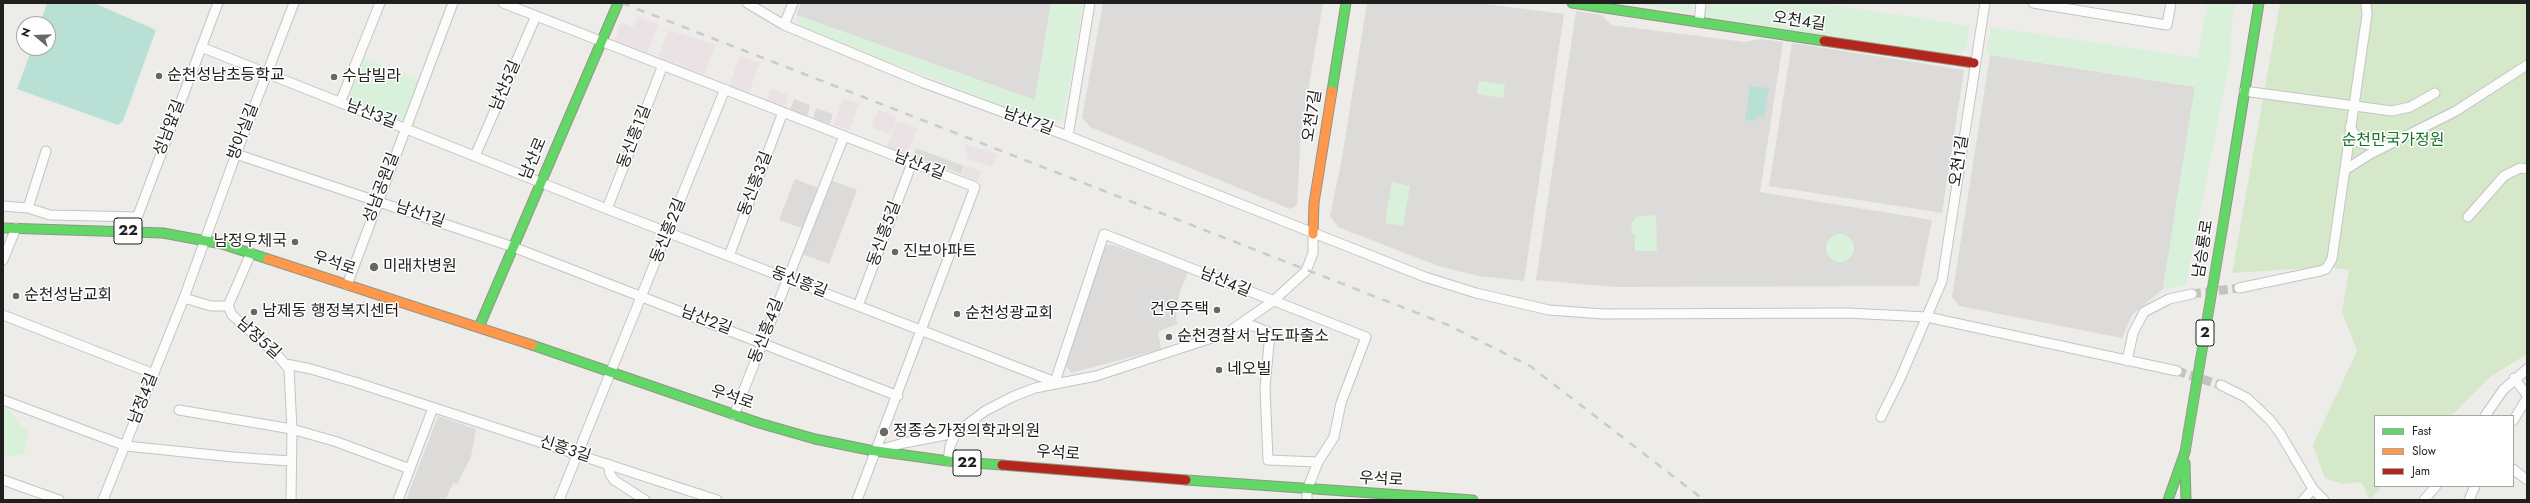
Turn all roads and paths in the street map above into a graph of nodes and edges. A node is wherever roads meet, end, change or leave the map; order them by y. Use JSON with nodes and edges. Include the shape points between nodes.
{"nodes":[{"id":1,"x":218,"y":3,"type":"edge"},
{"id":2,"x":294,"y":3,"type":"edge"},
{"id":3,"x":380,"y":3,"type":"edge"},
{"id":4,"x":453,"y":3,"type":"edge"},
{"id":5,"x":503,"y":3,"type":"edge"},
{"id":6,"x":618,"y":3,"type":"edge"},
{"id":7,"x":747,"y":3,"type":"edge"},
{"id":8,"x":794,"y":3,"type":"edge"},
{"id":9,"x":1090,"y":3,"type":"edge"},
{"id":10,"x":1346,"y":3,"type":"edge"},
{"id":11,"x":1572,"y":3,"type":"edge"},
{"id":12,"x":1701,"y":3,"type":"edge"},
{"id":13,"x":1985,"y":3,"type":"edge"},
{"id":14,"x":2034,"y":3,"type":"edge"},
{"id":15,"x":2171,"y":3,"type":"edge"},
{"id":16,"x":2259,"y":3,"type":"edge"},
{"id":17,"x":2366,"y":3,"type":"edge"},
{"id":18,"x":536,"y":16,"type":"junction"},
{"id":19,"x":1699,"y":22,"type":"junction"},
{"id":20,"x":784,"y":25,"type":"junction"},
{"id":21,"x":602,"y":41,"type":"junction"},
{"id":22,"x":201,"y":47,"type":"junction"},
{"id":23,"x":1974,"y":63,"type":"junction"},
{"id":24,"x":663,"y":65,"type":"junction"},
{"id":25,"x":2527,"y":65,"type":"edge"},
{"id":26,"x":266,"y":74,"type":"junction"},
{"id":27,"x":725,"y":89,"type":"junction"},
{"id":28,"x":2244,"y":91,"type":"junction"},
{"id":29,"x":2435,"y":93,"type":"dead end"},
{"id":30,"x":340,"y":103,"type":"junction"},
{"id":31,"x":2353,"y":106,"type":"junction"},
{"id":32,"x":783,"y":112,"type":"junction"},
{"id":33,"x":2350,"y":127,"type":"junction"},
{"id":34,"x":405,"y":129,"type":"junction"},
{"id":35,"x":844,"y":136,"type":"junction"},
{"id":36,"x":1068,"y":136,"type":"junction"},
{"id":37,"x":2382,"y":147,"type":"junction"},
{"id":38,"x":46,"y":151,"type":"dead end"},
{"id":39,"x":236,"y":154,"type":"junction"},
{"id":40,"x":475,"y":156,"type":"junction"},
{"id":41,"x":912,"y":163,"type":"junction"},
{"id":42,"x":2527,"y":169,"type":"edge"},
{"id":43,"x":2345,"y":170,"type":"junction"},
{"id":44,"x":541,"y":182,"type":"junction"},
{"id":45,"x":377,"y":200,"type":"junction"},
{"id":46,"x":3,"y":206,"type":"edge"},
{"id":47,"x":28,"y":208,"type":"junction"},
{"id":48,"x":607,"y":209,"type":"junction"},
{"id":49,"x":2468,"y":216,"type":"dead end"},
{"id":50,"x":137,"y":217,"type":"junction"},
{"id":51,"x":3,"y":228,"type":"edge"},
{"id":52,"x":16,"y":228,"type":"junction"},
{"id":53,"x":132,"y":231,"type":"junction"},
{"id":54,"x":668,"y":233,"type":"junction"},
{"id":55,"x":1313,"y":234,"type":"junction"},
{"id":56,"x":205,"y":239,"type":"junction"},
{"id":57,"x":513,"y":247,"type":"junction"},
{"id":58,"x":251,"y":253,"type":"junction"},
{"id":59,"x":728,"y":256,"type":"junction"},
{"id":60,"x":3,"y":260,"type":"edge"},
{"id":61,"x":787,"y":278,"type":"junction"},
{"id":62,"x":347,"y":284,"type":"junction"},
{"id":63,"x":2239,"y":288,"type":"tunnel mouth"},
{"id":64,"x":2192,"y":294,"type":"tunnel mouth"},
{"id":65,"x":643,"y":296,"type":"junction"},
{"id":66,"x":184,"y":298,"type":"junction"},
{"id":67,"x":1272,"y":302,"type":"junction"},
{"id":68,"x":228,"y":306,"type":"junction"},
{"id":69,"x":858,"y":306,"type":"junction"},
{"id":70,"x":3,"y":315,"type":"edge"},
{"id":71,"x":1927,"y":317,"type":"junction"},
{"id":72,"x":1239,"y":325,"type":"junction"},
{"id":73,"x":479,"y":327,"type":"junction"},
{"id":74,"x":922,"y":331,"type":"junction"},
{"id":75,"x":762,"y":343,"type":"junction"},
{"id":76,"x":2127,"y":361,"type":"junction"},
{"id":77,"x":286,"y":364,"type":"junction"},
{"id":78,"x":2527,"y":369,"type":"edge"},
{"id":79,"x":2177,"y":371,"type":"tunnel mouth"},
{"id":80,"x":610,"y":372,"type":"junction"},
{"id":81,"x":154,"y":374,"type":"junction"},
{"id":82,"x":2514,"y":378,"type":"junction"},
{"id":83,"x":1054,"y":383,"type":"junction"},
{"id":84,"x":2221,"y":385,"type":"tunnel mouth"},
{"id":85,"x":2527,"y":395,"type":"edge"},
{"id":86,"x":898,"y":396,"type":"junction"},
{"id":87,"x":2527,"y":398,"type":"edge"},
{"id":88,"x":3,"y":400,"type":"edge"},
{"id":89,"x":433,"y":408,"type":"junction"},
{"id":90,"x":178,"y":410,"type":"dead end"},
{"id":91,"x":734,"y":415,"type":"junction"},
{"id":92,"x":2486,"y":415,"type":"edge"},
{"id":93,"x":1881,"y":417,"type":"dead end"},
{"id":94,"x":2514,"y":419,"type":"edge"},
{"id":95,"x":292,"y":429,"type":"junction"},
{"id":96,"x":956,"y":433,"type":"junction"},
{"id":97,"x":126,"y":446,"type":"junction"},
{"id":98,"x":877,"y":451,"type":"junction"},
{"id":99,"x":2185,"y":452,"type":"junction"},
{"id":100,"x":577,"y":454,"type":"junction"},
{"id":101,"x":290,"y":460,"type":"junction"},
{"id":102,"x":948,"y":461,"type":"junction"},
{"id":103,"x":1318,"y":462,"type":"junction"},
{"id":104,"x":608,"y":464,"type":"junction"},
{"id":105,"x":410,"y":469,"type":"junction"},
{"id":106,"x":2514,"y":470,"type":"edge"},
{"id":107,"x":3,"y":480,"type":"edge"},
{"id":108,"x":2527,"y":480,"type":"edge"},
{"id":109,"x":2435,"y":487,"type":"edge"},
{"id":110,"x":2475,"y":487,"type":"edge"},
{"id":111,"x":2313,"y":489,"type":"junction"},
{"id":112,"x":1307,"y":490,"type":"junction"},
{"id":113,"x":695,"y":496,"type":"edge"},
{"id":114,"x":56,"y":499,"type":"edge"},
{"id":115,"x":103,"y":500,"type":"edge"},
{"id":116,"x":291,"y":500,"type":"edge"},
{"id":117,"x":398,"y":500,"type":"edge"},
{"id":118,"x":559,"y":500,"type":"edge"},
{"id":119,"x":645,"y":500,"type":"edge"},
{"id":120,"x":717,"y":500,"type":"edge"},
{"id":121,"x":857,"y":500,"type":"edge"},
{"id":122,"x":1307,"y":500,"type":"edge"},
{"id":123,"x":1473,"y":500,"type":"edge"},
{"id":124,"x":2168,"y":500,"type":"edge"},
{"id":125,"x":2178,"y":500,"type":"edge"},
{"id":126,"x":2186,"y":500,"type":"edge"},
{"id":127,"x":2303,"y":500,"type":"edge"},
{"id":128,"x":2324,"y":500,"type":"edge"},
{"id":129,"x":2424,"y":500,"type":"edge"},
{"id":130,"x":2469,"y":500,"type":"edge"}],
"edges":[{"from":1,"to":22,"type":"street","name":"성남앞길"},
{"from":2,"to":26,"type":"street","name":"방아실길"},
{"from":3,"to":30,"type":"street"},
{"from":4,"to":34,"type":"street","name":"성남공원길"},
{"from":5,"to":18,"type":"street","name":"남산4길"},
{"from":6,"to":21,"type":"main road","name":"남산로"},
{"from":7,"to":20,"type":"street","name":"남산7길"},
{"from":8,"to":20,"type":"street"},
{"from":9,"to":36,"type":"street"},
{"from":10,"to":55,"type":"main road","name":"오천7길","via":[[1314,204]]},
{"from":11,"to":19,"type":"main road","name":"오천4길"},
{"from":12,"to":19,"type":"street"},
{"from":13,"to":23,"type":"street","name":"오천1길"},
{"from":14,"to":15,"type":"street","via":[[2167,25]]},
{"from":16,"to":28,"type":"main road","name":"남승룡로","number":"2"},
{"from":17,"to":31,"type":"street","via":[[2367,15]]},
{"from":18,"to":21,"type":"street","name":"남산4길"},
{"from":18,"to":40,"type":"street","name":"남산5길"},
{"from":19,"to":23,"type":"main road","name":"오천4길"},
{"from":20,"to":36,"type":"street","name":"남산7길","via":[[924,83]]},
{"from":21,"to":24,"type":"street","name":"남산4길"},
{"from":21,"to":44,"type":"main road","name":"남산로"},
{"from":22,"to":26,"type":"street","name":"남산3길"},
{"from":22,"to":50,"type":"street","name":"성남앞길"},
{"from":23,"to":71,"type":"street","name":"오천1길","via":[[1942,281]]},
{"from":24,"to":27,"type":"street","name":"남산4길"},
{"from":24,"to":48,"type":"street","name":"동신흥1길"},
{"from":25,"to":37,"type":"street","via":[[2456,111]]},
{"from":26,"to":30,"type":"street","name":"남산3길"},
{"from":26,"to":39,"type":"street","name":"방아실길"},
{"from":27,"to":32,"type":"street","name":"남산4길"},
{"from":27,"to":54,"type":"street","name":"동신흥2길"},
{"from":28,"to":31,"type":"street"},
{"from":28,"to":99,"type":"main road","name":"남승룡로","number":"2","bridge":true},
{"from":29,"to":31,"type":"street","via":[[2402,110]]},
{"from":30,"to":34,"type":"street","name":"남산3길"},
{"from":31,"to":33,"type":"street"},
{"from":32,"to":35,"type":"street","name":"남산4길"},
{"from":32,"to":59,"type":"street","name":"동신흥3길"},
{"from":33,"to":37,"type":"street","via":[[2360,143]]},
{"from":33,"to":43,"type":"street"},
{"from":34,"to":40,"type":"street","name":"남산3길"},
{"from":34,"to":45,"type":"street","name":"성남공원길"},
{"from":35,"to":41,"type":"street","name":"남산4길"},
{"from":35,"to":61,"type":"street","name":"동신흥4길"},
{"from":36,"to":55,"type":"street","name":"남산7길"},
{"from":37,"to":43,"type":"street"},
{"from":38,"to":47,"type":"street"},
{"from":39,"to":45,"type":"street","name":"남산1길"},
{"from":39,"to":56,"type":"street","name":"방아실길"},
{"from":40,"to":44,"type":"street","name":"남산3길"},
{"from":41,"to":69,"type":"street","name":"동신흥5길"},
{"from":41,"to":74,"type":"street","name":"남산4길","via":[[975,187]]},
{"from":42,"to":49,"type":"street","via":[[2520,168],[2504,176]]},
{"from":43,"to":63,"type":"street","via":[[2330,264],[2326,269]]},
{"from":44,"to":48,"type":"street","name":"동신흥길"},
{"from":44,"to":57,"type":"main road","name":"남산로"},
{"from":45,"to":57,"type":"street","name":"남산1길"},
{"from":45,"to":62,"type":"street","name":"성남공원길"},
{"from":46,"to":47,"type":"street"},
{"from":47,"to":50,"type":"street","via":[[50,215]]},
{"from":48,"to":54,"type":"street","name":"동신흥길"},
{"from":50,"to":53,"type":"street","name":"성남앞길"},
{"from":51,"to":52,"type":"main road","name":"우석로","number":"22"},
{"from":52,"to":53,"type":"main road","name":"우석로","number":"22"},
{"from":52,"to":60,"type":"street"},
{"from":53,"to":56,"type":"main road","name":"우석로","number":"22"},
{"from":54,"to":59,"type":"street","name":"동신흥길"},
{"from":54,"to":65,"type":"street","name":"동신흥2길"},
{"from":55,"to":67,"type":"street","via":[[1312,253],[1306,271]]},
{"from":55,"to":71,"type":"street","name":"남산7길","via":[[1438,282],[1549,310],[1603,314],[1847,313]]},
{"from":56,"to":58,"type":"main road","name":"우석로","number":"22"},
{"from":56,"to":66,"type":"street","name":"남정4길"},
{"from":57,"to":65,"type":"street","name":"남산2길"},
{"from":57,"to":73,"type":"main road","name":"남산로"},
{"from":58,"to":62,"type":"main road","name":"우석로","number":"22"},
{"from":58,"to":68,"type":"street","name":"남정5길"},
{"from":59,"to":61,"type":"street","name":"동신흥길"},
{"from":61,"to":69,"type":"street","name":"동신흥길"},
{"from":61,"to":75,"type":"street","name":"동신흥4길"},
{"from":62,"to":73,"type":"main road","name":"우석로","number":"22"},
{"from":64,"to":76,"type":"street","via":[[2169,299],[2144,312],[2133,333]]},
{"from":65,"to":75,"type":"street","name":"남산2길"},
{"from":65,"to":80,"type":"street","name":"동신흥2길"},
{"from":66,"to":68,"type":"street","via":[[210,306]]},
{"from":66,"to":81,"type":"street","name":"남정4길"},
{"from":67,"to":72,"type":"street"},
{"from":67,"to":83,"type":"street","name":"남산4길","via":[[1104,234]]},
{"from":67,"to":103,"type":"street","name":"남산4길","via":[[1366,336],[1341,402],[1334,437]]},
{"from":68,"to":77,"type":"street","name":"남정5길","via":[[232,315]]},
{"from":69,"to":74,"type":"street","name":"동신흥길"},
{"from":70,"to":81,"type":"street"},
{"from":71,"to":76,"type":"street","name":"남산7길"},
{"from":71,"to":93,"type":"street","name":"오천1길"},
{"from":72,"to":83,"type":"street","via":[[1212,340],[1096,376]]},
{"from":72,"to":103,"type":"street","via":[[1254,326],[1270,333],[1265,388],[1268,460]]},
{"from":73,"to":80,"type":"main road","name":"우석로","number":"22"},
{"from":74,"to":83,"type":"street","name":"동신흥길"},
{"from":74,"to":86,"type":"street","name":"남산4길"},
{"from":75,"to":86,"type":"street","name":"남산2길"},
{"from":75,"to":91,"type":"street","name":"동신흥4길"},
{"from":76,"to":79,"type":"street","name":"남산7길"},
{"from":77,"to":89,"type":"street","via":[[311,369]]},
{"from":77,"to":95,"type":"street","name":"남정5길","via":[[289,369]]},
{"from":78,"to":82,"type":"street"},
{"from":80,"to":91,"type":"main road","name":"우석로","number":"22"},
{"from":80,"to":100,"type":"street","name":"동신흥2길"},
{"from":81,"to":97,"type":"street","name":"남정4길"},
{"from":82,"to":85,"type":"street"},
{"from":82,"to":92,"type":"street"},
{"from":83,"to":96,"type":"street","via":[[1024,391],[1005,400],[985,411]]},
{"from":84,"to":111,"type":"street","via":[[2247,398],[2270,420]]},
{"from":86,"to":98,"type":"street","name":"남산4길"},
{"from":87,"to":94,"type":"street"},
{"from":88,"to":97,"type":"street"},
{"from":89,"to":100,"type":"street","name":"신흥3길"},
{"from":89,"to":105,"type":"street"},
{"from":90,"to":95,"type":"street"},
{"from":91,"to":98,"type":"main road","name":"우석로","number":"22","via":[[815,439]]},
{"from":95,"to":101,"type":"street","name":"남정5길"},
{"from":95,"to":105,"type":"street","via":[[337,442]]},
{"from":96,"to":98,"type":"street"},
{"from":96,"to":102,"type":"street","via":[[950,446]]},
{"from":97,"to":101,"type":"street"},
{"from":97,"to":115,"type":"street","name":"남정4길"},
{"from":98,"to":102,"type":"main road","name":"우석로","number":"22"},
{"from":98,"to":121,"type":"street"},
{"from":99,"to":124,"type":"main road"},
{"from":99,"to":125,"type":"main road","name":"남승룡로","number":"2"},
{"from":99,"to":126,"type":"main road"},
{"from":100,"to":104,"type":"street","name":"신흥3길"},
{"from":100,"to":118,"type":"street","name":"동신흥2길"},
{"from":101,"to":116,"type":"street","name":"남정5길"},
{"from":102,"to":112,"type":"main road","name":"우석로","number":"22"},
{"from":103,"to":112,"type":"street"},
{"from":104,"to":113,"type":"street","name":"신흥3길"},
{"from":104,"to":119,"type":"street","via":[[614,480]]},
{"from":105,"to":117,"type":"street"},
{"from":106,"to":108,"type":"street"},
{"from":107,"to":114,"type":"street"},
{"from":109,"to":129,"type":"street"},
{"from":110,"to":130,"type":"street"},
{"from":111,"to":127,"type":"street"},
{"from":111,"to":128,"type":"street"},
{"from":112,"to":122,"type":"street"},
{"from":112,"to":123,"type":"main road","name":"우석로","number":"22"},
{"from":113,"to":120,"type":"street","name":"신흥3길"}]}
